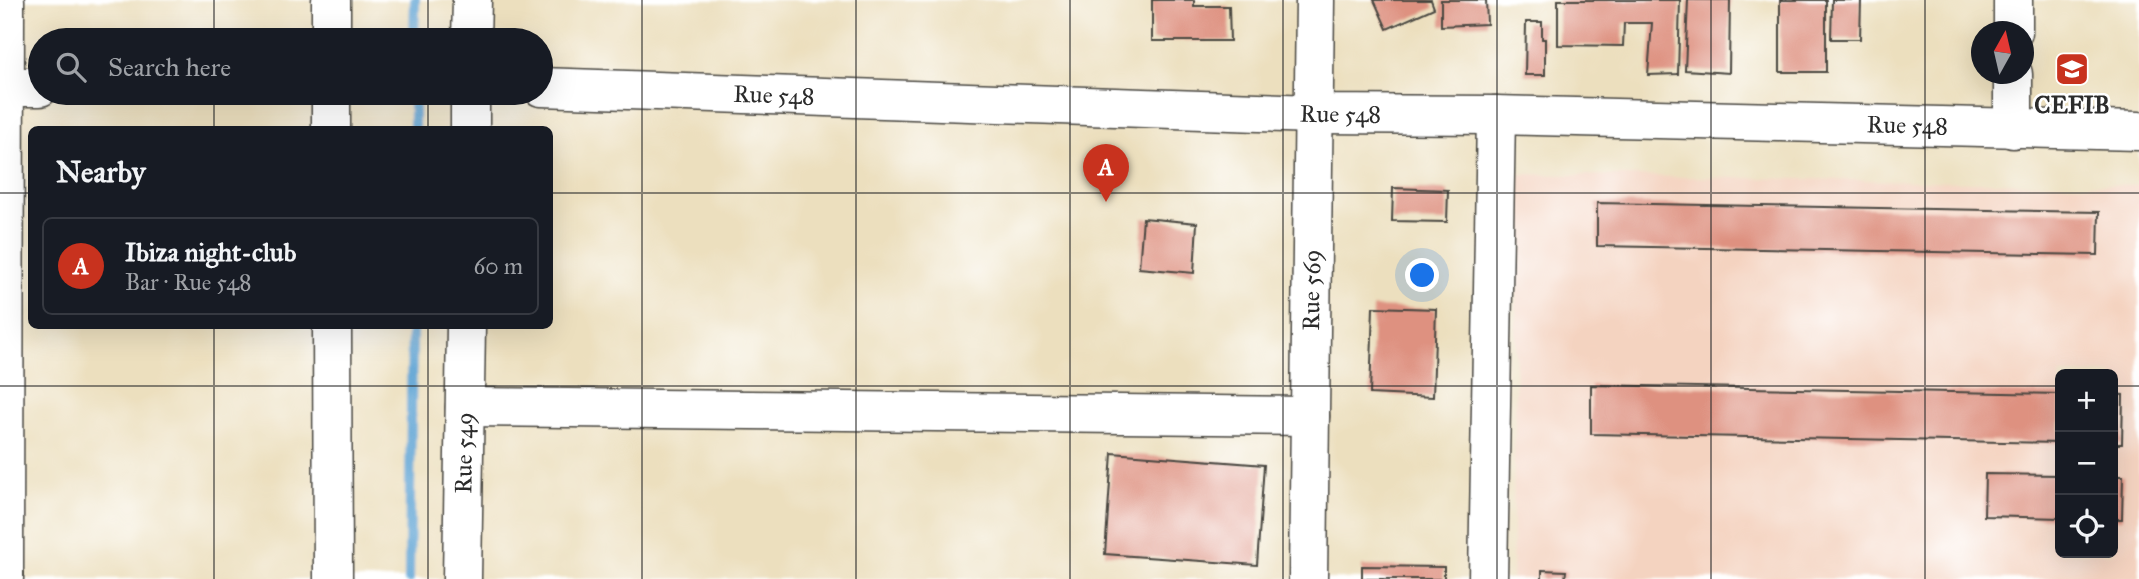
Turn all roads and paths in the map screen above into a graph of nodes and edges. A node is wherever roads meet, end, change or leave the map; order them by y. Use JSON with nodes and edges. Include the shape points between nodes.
{"nodes":[{"id":1,"x":5,"y":0,"type":"edge"},
{"id":2,"x":331,"y":0,"type":"edge"},
{"id":3,"x":472,"y":0,"type":"edge"},
{"id":4,"x":1315,"y":0,"type":"edge"},
{"id":5,"x":2013,"y":0,"type":"edge"},
{"id":6,"x":2013,"y":21,"type":"edge"},
{"id":7,"x":331,"y":28,"type":"edge"},
{"id":8,"x":471,"y":28,"type":"edge"},
{"id":9,"x":2013,"y":84,"type":"edge"},
{"id":10,"x":15,"y":87,"type":"edge"},
{"id":11,"x":553,"y":87,"type":"edge"},
{"id":12,"x":331,"y":105,"type":"edge"},
{"id":13,"x":470,"y":105,"type":"edge"},
{"id":14,"x":1313,"y":114,"type":"junction"},
{"id":15,"x":1496,"y":115,"type":"junction"},
{"id":16,"x":331,"y":126,"type":"edge"},
{"id":17,"x":470,"y":126,"type":"edge"},
{"id":18,"x":2014,"y":130,"type":"junction"},
{"id":19,"x":2139,"y":131,"type":"edge"},
{"id":20,"x":332,"y":329,"type":"edge"},
{"id":21,"x":466,"y":329,"type":"edge"},
{"id":22,"x":465,"y":407,"type":"junction"},
{"id":23,"x":2,"y":409,"type":"edge"},
{"id":24,"x":1310,"y":416,"type":"junction"},
{"id":25,"x":5,"y":579,"type":"edge"},
{"id":26,"x":333,"y":579,"type":"edge"},
{"id":27,"x":462,"y":579,"type":"edge"},
{"id":28,"x":1308,"y":579,"type":"edge"},
{"id":29,"x":1488,"y":579,"type":"edge"}],
"edges":[{"from":1,"to":10,"type":"street"},
{"from":2,"to":7,"type":"street"},
{"from":3,"to":8,"type":"street"},
{"from":4,"to":14,"type":"street","name":"Rue 569"},
{"from":5,"to":6,"type":"street"},
{"from":9,"to":18,"type":"street"},
{"from":10,"to":23,"type":"street"},
{"from":11,"to":14,"type":"street","name":"Rue 548"},
{"from":12,"to":16,"type":"street"},
{"from":13,"to":17,"type":"street"},
{"from":14,"to":15,"type":"street","name":"Rue 548"},
{"from":14,"to":24,"type":"street","name":"Rue 569"},
{"from":15,"to":18,"type":"street","name":"Rue 548"},
{"from":15,"to":29,"type":"street"},
{"from":18,"to":19,"type":"street","name":"Rue 548"},
{"from":20,"to":26,"type":"street"},
{"from":21,"to":22,"type":"street","name":"Rue 549"},
{"from":22,"to":24,"type":"street"},
{"from":22,"to":27,"type":"street","name":"Rue 549"},
{"from":23,"to":25,"type":"street"},
{"from":24,"to":28,"type":"street","name":"Rue 569"}]}
